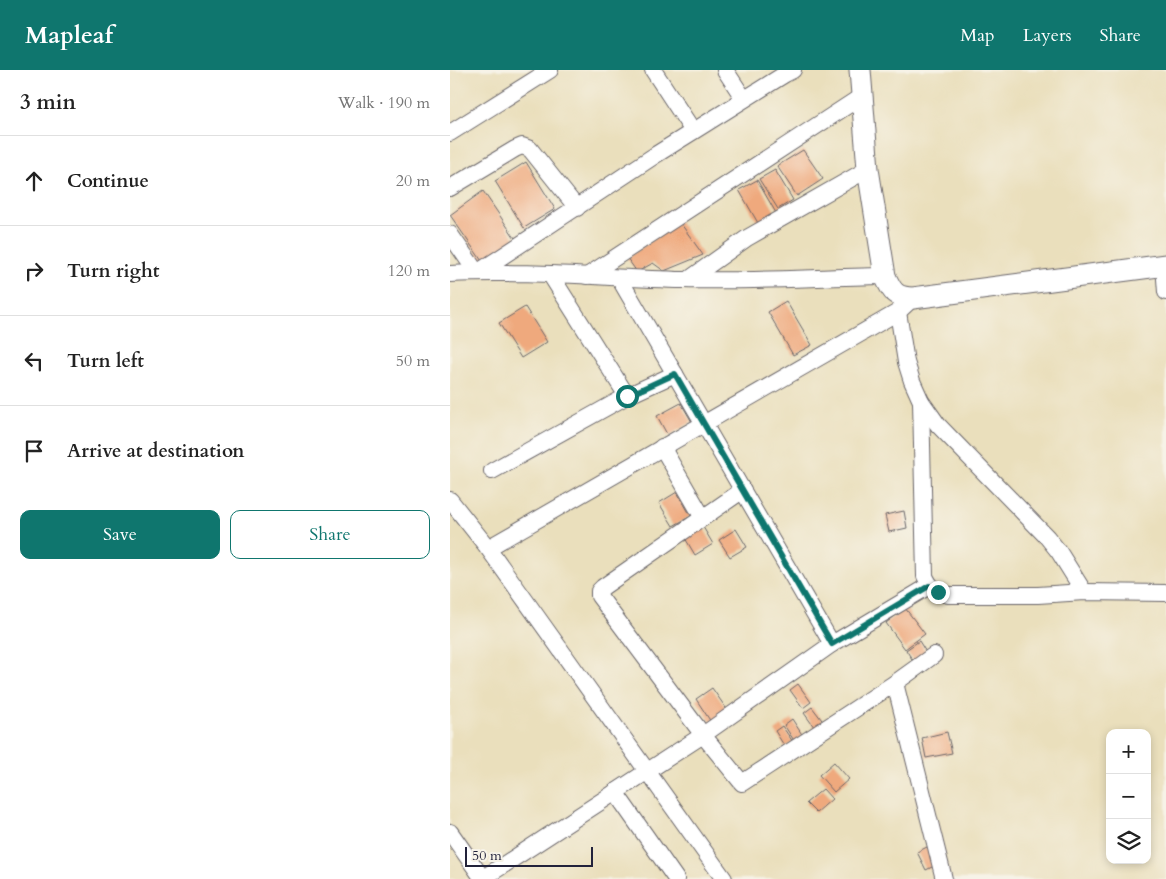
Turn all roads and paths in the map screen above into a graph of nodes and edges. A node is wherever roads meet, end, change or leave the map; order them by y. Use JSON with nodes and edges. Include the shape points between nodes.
{"nodes":[{"id":1,"x":550,"y":70,"type":"edge"},
{"id":2,"x":653,"y":70,"type":"edge"},
{"id":3,"x":725,"y":70,"type":"edge"},
{"id":4,"x":860,"y":70,"type":"edge"},
{"id":5,"x":787,"y":71,"type":"edge"},
{"id":6,"x":862,"y":96,"type":"junction"},
{"id":7,"x":744,"y":99,"type":"junction"},
{"id":8,"x":693,"y":131,"type":"junction"},
{"id":9,"x":450,"y":133,"type":"edge"},
{"id":10,"x":868,"y":169,"type":"junction"},
{"id":11,"x":450,"y":188,"type":"edge"},
{"id":12,"x":577,"y":208,"type":"junction"},
{"id":13,"x":450,"y":234,"type":"edge"},
{"id":14,"x":1165,"y":266,"type":"edge"},
{"id":15,"x":477,"y":273,"type":"junction"},
{"id":16,"x":450,"y":274,"type":"edge"},
{"id":17,"x":550,"y":274,"type":"junction"},
{"id":18,"x":587,"y":276,"type":"junction"},
{"id":19,"x":885,"y":276,"type":"junction"},
{"id":20,"x":619,"y":278,"type":"junction"},
{"id":21,"x":688,"y":280,"type":"junction"},
{"id":22,"x":1166,"y":292,"type":"edge"},
{"id":23,"x":906,"y":305,"type":"junction"},
{"id":24,"x":675,"y":374,"type":"junction"},
{"id":25,"x":627,"y":396,"type":"junction"},
{"id":26,"x":921,"y":401,"type":"junction"},
{"id":27,"x":703,"y":423,"type":"junction"},
{"id":28,"x":662,"y":447,"type":"junction"},
{"id":29,"x":492,"y":471,"type":"dead end"},
{"id":30,"x":742,"y":490,"type":"junction"},
{"id":31,"x":450,"y":500,"type":"edge"},
{"id":32,"x":702,"y":518,"type":"junction"},
{"id":33,"x":488,"y":548,"type":"junction"},
{"id":34,"x":929,"y":586,"type":"junction"},
{"id":35,"x":1084,"y":592,"type":"junction"},
{"id":36,"x":1166,"y":593,"type":"edge"},
{"id":37,"x":832,"y":644,"type":"junction"},
{"id":38,"x":934,"y":655,"type":"dead end"},
{"id":39,"x":895,"y":683,"type":"junction"},
{"id":40,"x":703,"y":735,"type":"junction"},
{"id":41,"x":647,"y":772,"type":"junction"},
{"id":42,"x":615,"y":792,"type":"junction"},
{"id":43,"x":450,"y":832,"type":"edge"},
{"id":44,"x":482,"y":879,"type":"edge"},
{"id":45,"x":676,"y":879,"type":"edge"},
{"id":46,"x":724,"y":879,"type":"edge"},
{"id":47,"x":944,"y":879,"type":"edge"}],
"edges":[{"from":1,"to":9,"type":"street"},
{"from":2,"to":8,"type":"street"},
{"from":3,"to":7,"type":"street"},
{"from":4,"to":6,"type":"street"},
{"from":5,"to":7,"type":"street"},
{"from":6,"to":10,"type":"street"},
{"from":6,"to":18,"type":"street"},
{"from":7,"to":8,"type":"street"},
{"from":8,"to":12,"type":"street"},
{"from":10,"to":19,"type":"street"},
{"from":10,"to":21,"type":"street","via":[[748,238]]},
{"from":11,"to":12,"type":"street","via":[[522,146],[530,148],[538,157]]},
{"from":12,"to":15,"type":"street"},
{"from":13,"to":15,"type":"street"},
{"from":14,"to":22,"type":"street"},
{"from":14,"to":23,"type":"street"},
{"from":15,"to":16,"type":"street"},
{"from":15,"to":17,"type":"street"},
{"from":17,"to":18,"type":"street"},
{"from":17,"to":25,"type":"street"},
{"from":18,"to":20,"type":"street"},
{"from":19,"to":21,"type":"street"},
{"from":19,"to":23,"type":"street","via":[[891,289]]},
{"from":20,"to":21,"type":"street"},
{"from":20,"to":24,"type":"street"},
{"from":23,"to":26,"type":"street","via":[[906,362]]},
{"from":23,"to":27,"type":"street"},
{"from":24,"to":25,"type":"street"},
{"from":24,"to":27,"type":"street"},
{"from":25,"to":29,"type":"street"},
{"from":26,"to":34,"type":"street","via":[[925,576]]},
{"from":26,"to":35,"type":"street","via":[[938,425],[1047,537]]},
{"from":27,"to":28,"type":"street"},
{"from":27,"to":30,"type":"street"},
{"from":28,"to":32,"type":"street"},
{"from":28,"to":33,"type":"street"},
{"from":30,"to":32,"type":"street"},
{"from":30,"to":37,"type":"street"},
{"from":31,"to":33,"type":"street"},
{"from":32,"to":40,"type":"street","via":[[599,591],[599,596]]},
{"from":33,"to":41,"type":"street"},
{"from":34,"to":35,"type":"street","via":[[948,595]]},
{"from":34,"to":37,"type":"street"},
{"from":35,"to":36,"type":"street"},
{"from":37,"to":40,"type":"street"},
{"from":38,"to":39,"type":"street"},
{"from":39,"to":40,"type":"street","via":[[742,783]]},
{"from":39,"to":47,"type":"street"},
{"from":40,"to":41,"type":"street"},
{"from":41,"to":42,"type":"street"},
{"from":41,"to":46,"type":"street"},
{"from":42,"to":44,"type":"street"},
{"from":42,"to":45,"type":"street"},
{"from":43,"to":44,"type":"street"}]}
